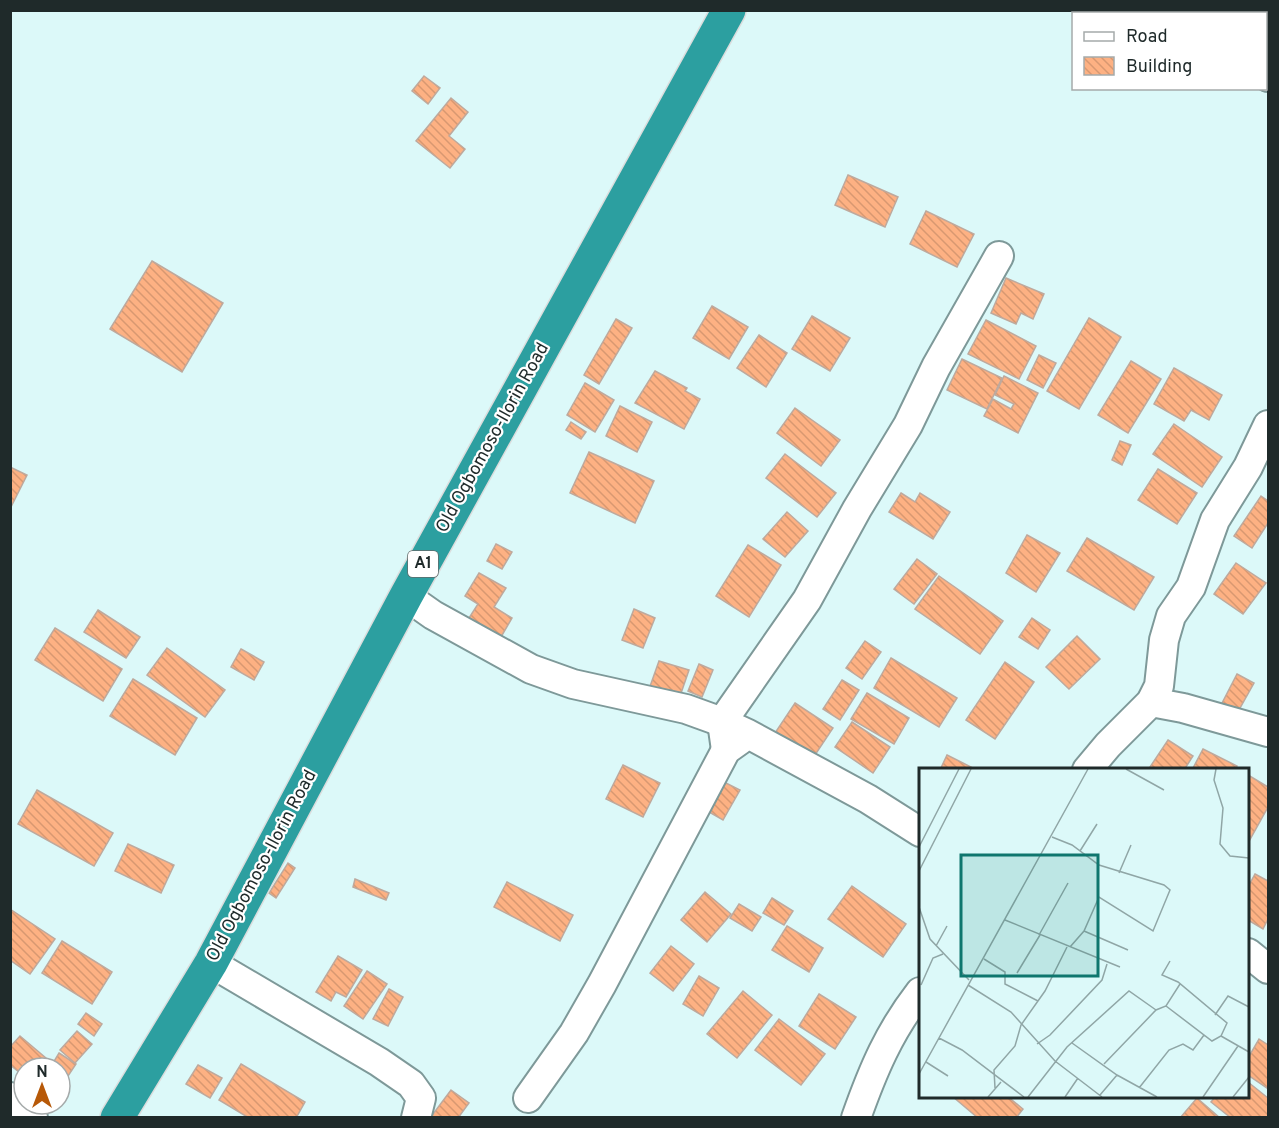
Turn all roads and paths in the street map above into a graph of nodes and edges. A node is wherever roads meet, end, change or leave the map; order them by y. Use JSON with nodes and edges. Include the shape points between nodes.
{"nodes":[{"id":1,"x":729,"y":10,"type":"edge"},
{"id":2,"x":999,"y":256,"type":"dead end"},
{"id":3,"x":1269,"y":425,"type":"edge"},
{"id":4,"x":406,"y":596,"type":"junction"},
{"id":5,"x":1150,"y":702,"type":"junction"},
{"id":6,"x":722,"y":722,"type":"junction"},
{"id":7,"x":1269,"y":732,"type":"edge"},
{"id":8,"x":737,"y":742,"type":"junction"},
{"id":9,"x":1089,"y":768,"type":"edge"},
{"id":10,"x":919,"y":831,"type":"edge"},
{"id":11,"x":1249,"y":954,"type":"edge"},
{"id":12,"x":211,"y":963,"type":"junction"},
{"id":13,"x":1269,"y":969,"type":"edge"},
{"id":14,"x":919,"y":994,"type":"edge"},
{"id":15,"x":10,"y":1097,"type":"edge"},
{"id":16,"x":528,"y":1098,"type":"dead end"},
{"id":17,"x":33,"y":1118,"type":"edge"},
{"id":18,"x":117,"y":1118,"type":"edge"},
{"id":19,"x":416,"y":1118,"type":"edge"},
{"id":20,"x":856,"y":1118,"type":"edge"}],
"edges":[{"from":1,"to":4,"type":"highway","name":"Old Ogbomoso-Ilorin Road","number":"A1"},
{"from":2,"to":6,"type":"street","via":[[807,600]]},
{"from":3,"to":5,"type":"street","via":[[1215,520],[1191,587],[1171,616],[1159,686]]},
{"from":4,"to":6,"type":"street","via":[[531,669],[573,684],[686,709]]},
{"from":4,"to":12,"type":"highway","name":"Old Ogbomoso-Ilorin Road","number":"A1"},
{"from":5,"to":7,"type":"street"},
{"from":5,"to":9,"type":"street"},
{"from":6,"to":8,"type":"street"},
{"from":8,"to":10,"type":"street","via":[[868,799]]},
{"from":8,"to":16,"type":"street","via":[[574,1033]]},
{"from":11,"to":13,"type":"street"},
{"from":12,"to":18,"type":"highway","name":"Old Ogbomoso-Ilorin Road","number":"A1"},
{"from":12,"to":19,"type":"street","via":[[411,1084],[421,1098]]},
{"from":14,"to":20,"type":"street","via":[[874,1068]]},
{"from":15,"to":17,"type":"street"}]}
